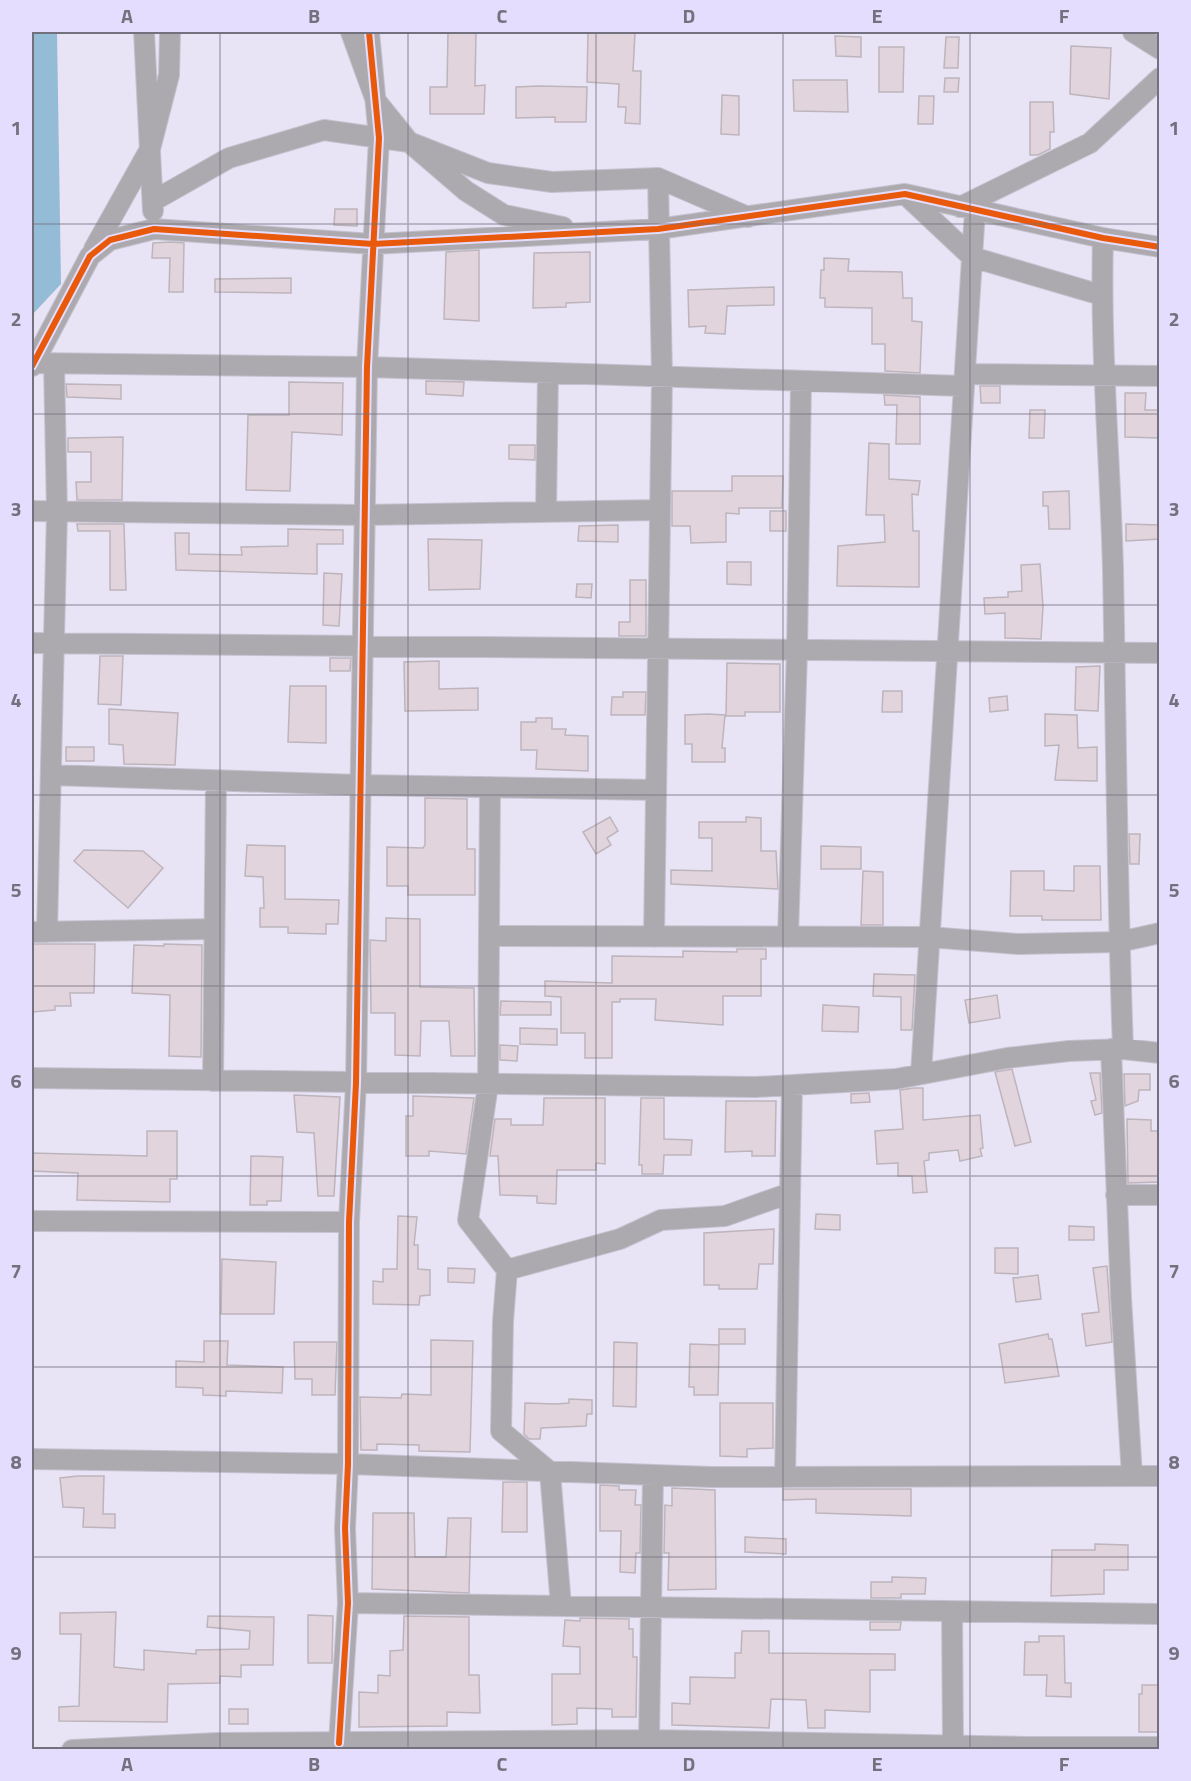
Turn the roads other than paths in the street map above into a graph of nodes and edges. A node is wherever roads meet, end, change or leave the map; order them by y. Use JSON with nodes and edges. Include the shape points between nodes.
{"nodes":[{"id":1,"x":144,"y":32,"type":"edge"},
{"id":2,"x":170,"y":32,"type":"edge"},
{"id":3,"x":351,"y":32,"type":"edge"},
{"id":4,"x":369,"y":32,"type":"edge"},
{"id":5,"x":1160,"y":78,"type":"edge"},
{"id":6,"x":376,"y":101,"type":"junction"},
{"id":7,"x":379,"y":138,"type":"junction"},
{"id":8,"x":409,"y":142,"type":"junction"},
{"id":9,"x":150,"y":149,"type":"junction"},
{"id":10,"x":658,"y":178,"type":"junction"},
{"id":11,"x":905,"y":194,"type":"junction"},
{"id":12,"x":153,"y":201,"type":"junction"},
{"id":13,"x":968,"y":208,"type":"junction"},
{"id":14,"x":748,"y":217,"type":"junction"},
{"id":15,"x":154,"y":228,"type":"junction"},
{"id":16,"x":658,"y":229,"type":"junction"},
{"id":17,"x":592,"y":232,"type":"junction"},
{"id":18,"x":1103,"y":238,"type":"junction"},
{"id":19,"x":373,"y":244,"type":"junction"},
{"id":20,"x":1160,"y":247,"type":"edge"},
{"id":21,"x":90,"y":256,"type":"junction"},
{"id":22,"x":972,"y":257,"type":"junction"},
{"id":23,"x":1101,"y":295,"type":"junction"},
{"id":24,"x":54,"y":364,"type":"junction"},
{"id":25,"x":32,"y":365,"type":"edge"},
{"id":26,"x":368,"y":367,"type":"junction"},
{"id":27,"x":548,"y":373,"type":"junction"},
{"id":28,"x":1105,"y":376,"type":"junction"},
{"id":29,"x":1160,"y":376,"type":"edge"},
{"id":30,"x":662,"y":377,"type":"junction"},
{"id":31,"x":964,"y":380,"type":"junction"},
{"id":32,"x":801,"y":381,"type":"junction"},
{"id":33,"x":659,"y":510,"type":"junction"},
{"id":34,"x":32,"y":512,"type":"edge"},
{"id":35,"x":57,"y":512,"type":"junction"},
{"id":36,"x":546,"y":512,"type":"junction"},
{"id":37,"x":364,"y":515,"type":"junction"},
{"id":38,"x":32,"y":644,"type":"edge"},
{"id":39,"x":54,"y":644,"type":"junction"},
{"id":40,"x":362,"y":647,"type":"junction"},
{"id":41,"x":658,"y":649,"type":"junction"},
{"id":42,"x":797,"y":651,"type":"junction"},
{"id":43,"x":948,"y":652,"type":"junction"},
{"id":44,"x":1160,"y":653,"type":"edge"},
{"id":45,"x":1114,"y":654,"type":"junction"},
{"id":46,"x":52,"y":775,"type":"junction"},
{"id":47,"x":216,"y":781,"type":"junction"},
{"id":48,"x":360,"y":785,"type":"junction"},
{"id":49,"x":490,"y":787,"type":"junction"},
{"id":50,"x":656,"y":790,"type":"junction"},
{"id":51,"x":214,"y":929,"type":"junction"},
{"id":52,"x":39,"y":932,"type":"edge"},
{"id":53,"x":1160,"y":933,"type":"edge"},
{"id":54,"x":489,"y":936,"type":"junction"},
{"id":55,"x":654,"y":937,"type":"junction"},
{"id":56,"x":788,"y":937,"type":"junction"},
{"id":57,"x":929,"y":937,"type":"junction"},
{"id":58,"x":1119,"y":942,"type":"junction"},
{"id":59,"x":1117,"y":1049,"type":"junction"},
{"id":60,"x":1160,"y":1053,"type":"edge"},
{"id":61,"x":921,"y":1074,"type":"junction"},
{"id":62,"x":32,"y":1078,"type":"edge"},
{"id":63,"x":213,"y":1081,"type":"junction"},
{"id":64,"x":356,"y":1083,"type":"junction"},
{"id":65,"x":488,"y":1084,"type":"junction"},
{"id":66,"x":792,"y":1085,"type":"junction"},
{"id":67,"x":790,"y":1193,"type":"junction"},
{"id":68,"x":1116,"y":1195,"type":"junction"},
{"id":69,"x":1160,"y":1195,"type":"edge"},
{"id":70,"x":32,"y":1221,"type":"edge"},
{"id":71,"x":349,"y":1222,"type":"junction"},
{"id":72,"x":507,"y":1270,"type":"junction"},
{"id":73,"x":32,"y":1459,"type":"edge"},
{"id":74,"x":348,"y":1464,"type":"junction"},
{"id":75,"x":550,"y":1472,"type":"junction"},
{"id":76,"x":653,"y":1476,"type":"junction"},
{"id":77,"x":1132,"y":1476,"type":"junction"},
{"id":78,"x":1160,"y":1476,"type":"edge"},
{"id":79,"x":785,"y":1477,"type":"junction"},
{"id":80,"x":348,"y":1604,"type":"junction"},
{"id":81,"x":561,"y":1606,"type":"junction"},
{"id":82,"x":650,"y":1607,"type":"junction"},
{"id":83,"x":952,"y":1612,"type":"junction"},
{"id":84,"x":1160,"y":1614,"type":"edge"},
{"id":85,"x":649,"y":1740,"type":"junction"},
{"id":86,"x":339,"y":1743,"type":"junction"},
{"id":87,"x":953,"y":1745,"type":"junction"},
{"id":88,"x":217,"y":1746,"type":"edge"},
{"id":89,"x":784,"y":1746,"type":"edge"},
{"id":90,"x":1160,"y":1747,"type":"edge"},
{"id":91,"x":1029,"y":1748,"type":"edge"},
{"id":92,"x":82,"y":1749,"type":"edge"}],
"edges":[{"from":1,"to":9,"type":"street"},
{"from":2,"to":9,"type":"street","via":[[169,75]]},
{"from":3,"to":6,"type":"street"},
{"from":4,"to":6,"type":"street"},
{"from":5,"to":13,"type":"street","via":[[1090,142]]},
{"from":6,"to":7,"type":"street"},
{"from":6,"to":8,"type":"street"},
{"from":7,"to":8,"type":"street"},
{"from":7,"to":12,"type":"street","via":[[324,130],[229,158]]},
{"from":7,"to":19,"type":"street"},
{"from":8,"to":10,"type":"street","via":[[488,173],[552,183]]},
{"from":8,"to":17,"type":"street","via":[[466,191],[504,215]]},
{"from":9,"to":12,"type":"street"},
{"from":9,"to":21,"type":"street"},
{"from":10,"to":14,"type":"street"},
{"from":10,"to":16,"type":"street"},
{"from":11,"to":13,"type":"street"},
{"from":11,"to":14,"type":"street"},
{"from":11,"to":22,"type":"street"},
{"from":12,"to":15,"type":"street"},
{"from":13,"to":18,"type":"street"},
{"from":13,"to":22,"type":"street"},
{"from":14,"to":16,"type":"street"},
{"from":15,"to":19,"type":"street"},
{"from":15,"to":21,"type":"street","via":[[110,240]]},
{"from":16,"to":17,"type":"street"},
{"from":16,"to":30,"type":"street"},
{"from":17,"to":19,"type":"street"},
{"from":18,"to":20,"type":"street"},
{"from":18,"to":23,"type":"street"},
{"from":19,"to":26,"type":"street"},
{"from":21,"to":25,"type":"street"},
{"from":22,"to":23,"type":"street"},
{"from":22,"to":31,"type":"street"},
{"from":23,"to":28,"type":"street"},
{"from":24,"to":25,"type":"street"},
{"from":24,"to":26,"type":"street"},
{"from":24,"to":35,"type":"street"},
{"from":26,"to":27,"type":"street"},
{"from":26,"to":37,"type":"street"},
{"from":27,"to":30,"type":"street"},
{"from":27,"to":36,"type":"street"},
{"from":28,"to":29,"type":"street"},
{"from":28,"to":31,"type":"street"},
{"from":28,"to":45,"type":"street"},
{"from":30,"to":32,"type":"street"},
{"from":30,"to":33,"type":"street"},
{"from":31,"to":32,"type":"street"},
{"from":31,"to":43,"type":"street"},
{"from":32,"to":42,"type":"street"},
{"from":33,"to":36,"type":"street"},
{"from":33,"to":41,"type":"street"},
{"from":34,"to":35,"type":"street"},
{"from":35,"to":37,"type":"street"},
{"from":35,"to":39,"type":"street"},
{"from":36,"to":37,"type":"street"},
{"from":37,"to":40,"type":"street"},
{"from":38,"to":39,"type":"street"},
{"from":39,"to":40,"type":"street"},
{"from":39,"to":46,"type":"street"},
{"from":40,"to":41,"type":"street"},
{"from":40,"to":48,"type":"street"},
{"from":41,"to":42,"type":"street"},
{"from":41,"to":50,"type":"street"},
{"from":42,"to":43,"type":"street"},
{"from":42,"to":56,"type":"street"},
{"from":43,"to":45,"type":"street"},
{"from":43,"to":57,"type":"street"},
{"from":44,"to":45,"type":"street"},
{"from":45,"to":58,"type":"street"},
{"from":46,"to":47,"type":"street"},
{"from":46,"to":52,"type":"street"},
{"from":47,"to":48,"type":"street"},
{"from":47,"to":51,"type":"street"},
{"from":48,"to":49,"type":"street"},
{"from":48,"to":64,"type":"street"},
{"from":49,"to":50,"type":"street"},
{"from":49,"to":54,"type":"street"},
{"from":50,"to":55,"type":"street"},
{"from":51,"to":52,"type":"street"},
{"from":51,"to":63,"type":"street"},
{"from":53,"to":58,"type":"street"},
{"from":54,"to":55,"type":"street"},
{"from":54,"to":65,"type":"street"},
{"from":55,"to":56,"type":"street"},
{"from":56,"to":57,"type":"street"},
{"from":57,"to":58,"type":"street","via":[[1018,944]]},
{"from":57,"to":61,"type":"street"},
{"from":58,"to":59,"type":"street"},
{"from":59,"to":60,"type":"street"},
{"from":59,"to":61,"type":"street","via":[[1007,1058]]},
{"from":59,"to":68,"type":"street"},
{"from":61,"to":66,"type":"street"},
{"from":62,"to":63,"type":"street"},
{"from":63,"to":64,"type":"street"},
{"from":64,"to":65,"type":"street"},
{"from":64,"to":71,"type":"street"},
{"from":65,"to":66,"type":"street"},
{"from":65,"to":72,"type":"street","via":[[468,1220]]},
{"from":66,"to":67,"type":"street"},
{"from":67,"to":72,"type":"street","via":[[725,1216],[661,1220],[620,1239]]},
{"from":67,"to":79,"type":"street"},
{"from":68,"to":69,"type":"street"},
{"from":68,"to":77,"type":"street"},
{"from":70,"to":71,"type":"street"},
{"from":71,"to":74,"type":"street"},
{"from":72,"to":75,"type":"street","via":[[501,1431]]},
{"from":73,"to":74,"type":"street"},
{"from":74,"to":75,"type":"street"},
{"from":74,"to":80,"type":"street"},
{"from":75,"to":76,"type":"street"},
{"from":75,"to":81,"type":"street"},
{"from":76,"to":79,"type":"street"},
{"from":76,"to":82,"type":"street"},
{"from":77,"to":78,"type":"street"},
{"from":77,"to":79,"type":"street"},
{"from":80,"to":81,"type":"street"},
{"from":80,"to":86,"type":"street"},
{"from":81,"to":82,"type":"street"},
{"from":82,"to":83,"type":"street"},
{"from":82,"to":85,"type":"street"},
{"from":83,"to":84,"type":"street"},
{"from":83,"to":87,"type":"street"},
{"from":85,"to":86,"type":"street"},
{"from":85,"to":89,"type":"street"},
{"from":86,"to":88,"type":"street"},
{"from":87,"to":89,"type":"street"},
{"from":87,"to":91,"type":"street"},
{"from":88,"to":92,"type":"street"},
{"from":90,"to":91,"type":"street"}]}
